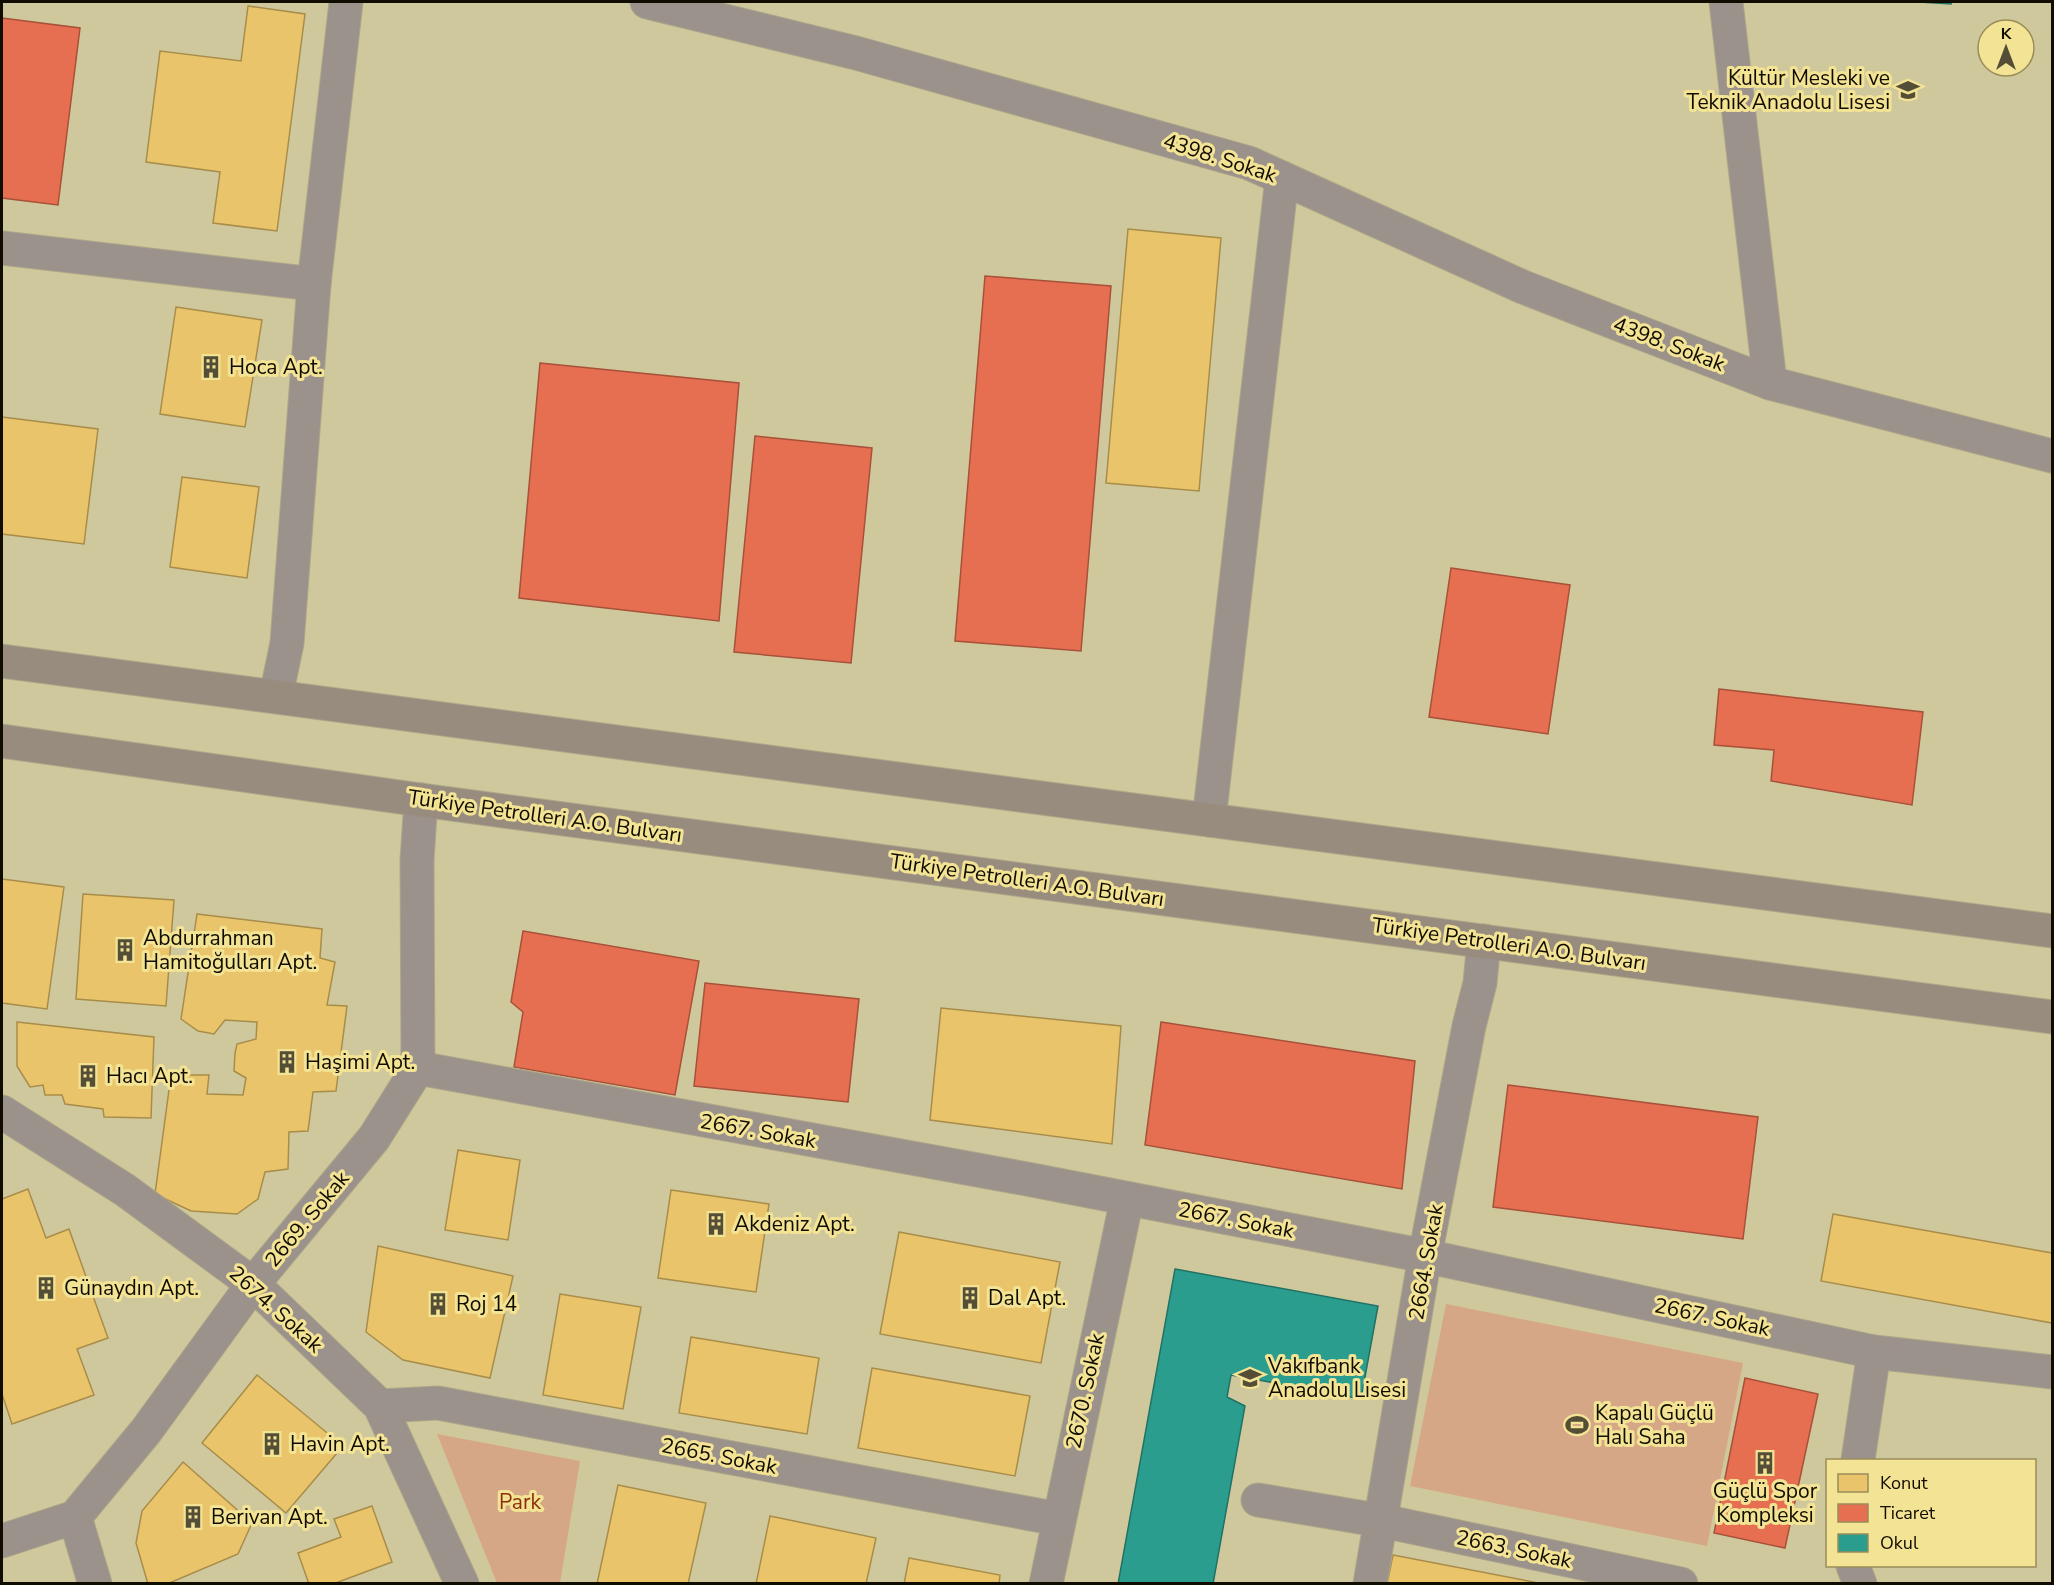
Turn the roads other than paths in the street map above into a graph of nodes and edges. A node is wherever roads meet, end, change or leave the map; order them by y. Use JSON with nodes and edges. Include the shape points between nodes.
{"nodes":[{"id":1,"x":346,"y":2,"type":"edge"},
{"id":2,"x":646,"y":2,"type":"edge"},
{"id":3,"x":1726,"y":2,"type":"edge"},
{"id":4,"x":1282,"y":178,"type":"junction"},
{"id":5,"x":2,"y":248,"type":"edge"},
{"id":6,"x":314,"y":284,"type":"junction"},
{"id":7,"x":1770,"y":383,"type":"junction"},
{"id":8,"x":2052,"y":456,"type":"edge"},
{"id":9,"x":2,"y":661,"type":"edge"},
{"id":10,"x":276,"y":696,"type":"junction"},
{"id":11,"x":2,"y":741,"type":"edge"},
{"id":12,"x":421,"y":800,"type":"junction"},
{"id":13,"x":1209,"y":820,"type":"junction"},
{"id":14,"x":2052,"y":932,"type":"edge"},
{"id":15,"x":1484,"y":941,"type":"junction"},
{"id":16,"x":2052,"y":1017,"type":"edge"},
{"id":17,"x":418,"y":1068,"type":"junction"},
{"id":18,"x":2,"y":1112,"type":"edge"},
{"id":19,"x":1127,"y":1199,"type":"junction"},
{"id":20,"x":1425,"y":1256,"type":"junction"},
{"id":21,"x":253,"y":1284,"type":"junction"},
{"id":22,"x":1875,"y":1352,"type":"junction"},
{"id":23,"x":2052,"y":1372,"type":"edge"},
{"id":24,"x":380,"y":1406,"type":"junction"},
{"id":25,"x":1858,"y":1459,"type":"edge"},
{"id":26,"x":1258,"y":1500,"type":"dead end"},
{"id":27,"x":75,"y":1517,"type":"junction"},
{"id":28,"x":1058,"y":1519,"type":"junction"},
{"id":29,"x":1383,"y":1521,"type":"junction"},
{"id":30,"x":2,"y":1541,"type":"edge"},
{"id":31,"x":1854,"y":1567,"type":"edge"},
{"id":32,"x":95,"y":1584,"type":"edge"},
{"id":33,"x":462,"y":1584,"type":"edge"},
{"id":34,"x":1046,"y":1584,"type":"edge"},
{"id":35,"x":1370,"y":1584,"type":"edge"},
{"id":36,"x":1681,"y":1584,"type":"edge"},
{"id":37,"x":1860,"y":1584,"type":"edge"}],
"edges":[{"from":1,"to":6,"type":"street"},
{"from":2,"to":4,"type":"street","name":"4398. Sokak","via":[[856,53],[1249,163]]},
{"from":3,"to":7,"type":"street"},
{"from":4,"to":7,"type":"street","name":"4398. Sokak","via":[[1523,287]]},
{"from":4,"to":13,"type":"street"},
{"from":5,"to":6,"type":"street"},
{"from":6,"to":10,"type":"street","via":[[287,643]]},
{"from":7,"to":8,"type":"street","name":"4398. Sokak"},
{"from":9,"to":10,"type":"highway"},
{"from":10,"to":13,"type":"highway"},
{"from":11,"to":12,"type":"highway","name":"Türkiye Petrolleri A.O. Bulvarı"},
{"from":12,"to":15,"type":"highway","name":"Türkiye Petrolleri A.O. Bulvarı"},
{"from":12,"to":17,"type":"street","via":[[417,860]]},
{"from":13,"to":14,"type":"highway"},
{"from":15,"to":16,"type":"highway","name":"Türkiye Petrolleri A.O. Bulvarı"},
{"from":15,"to":20,"type":"street","name":"2664. Sokak","via":[[1480,983]]},
{"from":17,"to":19,"type":"street","name":"2667. Sokak"},
{"from":17,"to":21,"type":"street","name":"2669. Sokak","via":[[374,1138]]},
{"from":18,"to":21,"type":"street","name":"2674. Sokak","via":[[125,1190]]},
{"from":19,"to":20,"type":"street","name":"2667. Sokak"},
{"from":19,"to":28,"type":"street","name":"2670. Sokak"},
{"from":20,"to":22,"type":"street","name":"2667. Sokak"},
{"from":20,"to":29,"type":"street","name":"2664. Sokak"},
{"from":21,"to":24,"type":"street","name":"2674. Sokak"},
{"from":21,"to":27,"type":"street","name":"2669. Sokak","via":[[146,1431]]},
{"from":22,"to":23,"type":"street","name":"2667. Sokak"},
{"from":22,"to":25,"type":"street"},
{"from":24,"to":28,"type":"street","name":"2665. Sokak","via":[[438,1403]]},
{"from":24,"to":33,"type":"street","name":"2674. Sokak"},
{"from":26,"to":29,"type":"street","name":"2663. Sokak"},
{"from":27,"to":30,"type":"street"},
{"from":27,"to":32,"type":"street"},
{"from":28,"to":34,"type":"street","name":"2670. Sokak"},
{"from":29,"to":35,"type":"street","name":"2664. Sokak"},
{"from":29,"to":36,"type":"street","name":"2663. Sokak"},
{"from":31,"to":37,"type":"street"}]}
